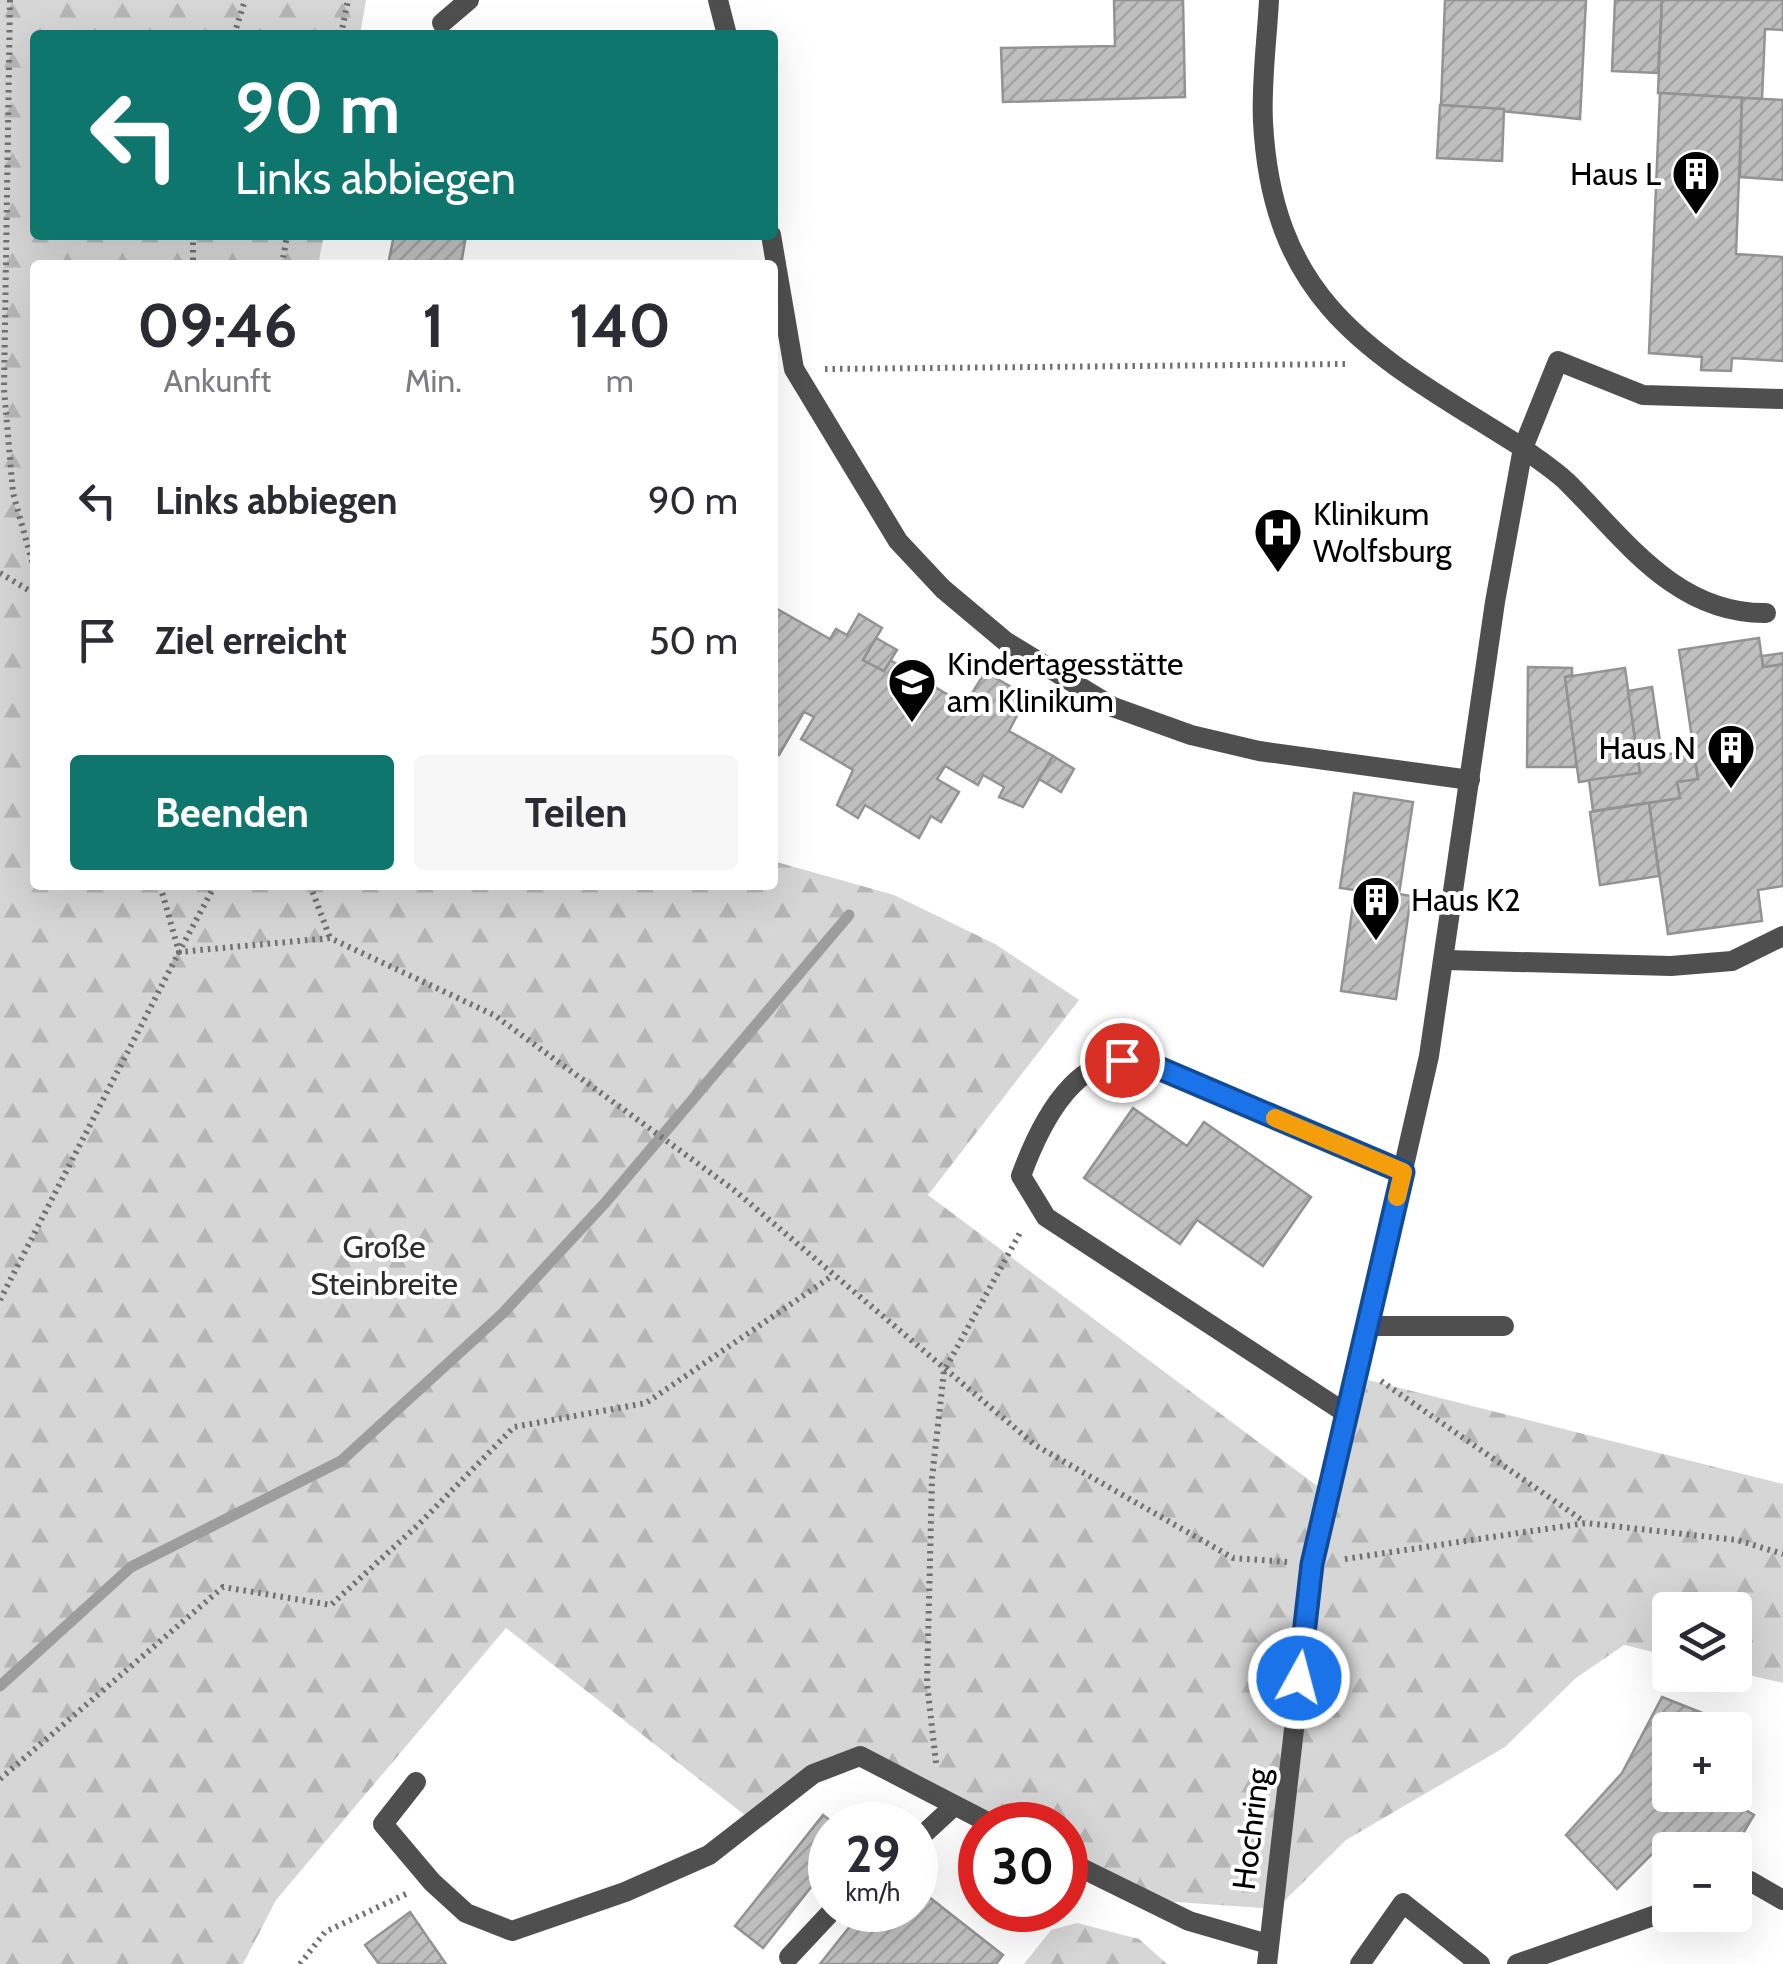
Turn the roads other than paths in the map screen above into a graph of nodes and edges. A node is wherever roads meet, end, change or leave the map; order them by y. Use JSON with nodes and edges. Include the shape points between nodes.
{"nodes":[{"id":1,"x":469,"y":0,"type":"edge"},
{"id":2,"x":718,"y":0,"type":"edge"},
{"id":3,"x":1268,"y":0,"type":"edge"},
{"id":4,"x":442,"y":23,"type":"dead end"},
{"id":5,"x":726,"y":30,"type":"edge"},
{"id":6,"x":778,"y":313,"type":"edge"},
{"id":7,"x":783,"y":369,"type":"edge"},
{"id":8,"x":1783,"y":399,"type":"edge"},
{"id":9,"x":1523,"y":448,"type":"junction"},
{"id":10,"x":1766,"y":612,"type":"dead end"},
{"id":11,"x":1470,"y":780,"type":"junction"},
{"id":12,"x":1783,"y":936,"type":"edge"},
{"id":13,"x":1446,"y":960,"type":"junction"},
{"id":14,"x":1403,"y":1172,"type":"junction"},
{"id":15,"x":1369,"y":1326,"type":"junction"},
{"id":16,"x":1504,"y":1326,"type":"dead end"},
{"id":17,"x":1347,"y":1414,"type":"junction"},
{"id":18,"x":416,"y":1782,"type":"dead end"},
{"id":19,"x":947,"y":1802,"type":"junction"},
{"id":20,"x":958,"y":1808,"type":"edge"},
{"id":21,"x":938,"y":1813,"type":"edge"},
{"id":22,"x":1088,"y":1871,"type":"edge"},
{"id":23,"x":1752,"y":1882,"type":"edge"},
{"id":24,"x":1783,"y":1900,"type":"edge"},
{"id":25,"x":1652,"y":1916,"type":"edge"},
{"id":26,"x":812,"y":1932,"type":"edge"},
{"id":27,"x":1268,"y":1954,"type":"edge"},
{"id":28,"x":789,"y":1957,"type":"dead end"},
{"id":29,"x":1360,"y":1964,"type":"edge"},
{"id":30,"x":1480,"y":1964,"type":"edge"},
{"id":31,"x":1517,"y":1964,"type":"edge"}],
"edges":[{"from":1,"to":4,"type":"street"},
{"from":2,"to":5,"type":"street"},
{"from":3,"to":9,"type":"street","via":[[1262,118],[1274,209],[1312,290],[1390,364]]},
{"from":6,"to":7,"type":"street"},
{"from":7,"to":11,"type":"street","via":[[898,542],[932,577],[1005,641],[1113,708],[1260,751]]},
{"from":8,"to":9,"type":"street","name":"Hochring","via":[[1643,395],[1558,361]]},
{"from":9,"to":10,"type":"street","via":[[1564,479],[1646,565],[1700,600]]},
{"from":9,"to":11,"type":"street","name":"Hochring"},
{"from":11,"to":13,"type":"street","name":"Hochring"},
{"from":12,"to":13,"type":"street","via":[[1732,961],[1671,966]]},
{"from":13,"to":14,"type":"street","name":"Hochring"},
{"from":14,"to":15,"type":"street","name":"Hochring"},
{"from":14,"to":17,"type":"street","via":[[1154,1066],[1122,1060],[1083,1074],[1036,1134],[1021,1176],[1046,1217]]},
{"from":15,"to":16,"type":"street"},
{"from":15,"to":17,"type":"street","name":"Hochring"},
{"from":17,"to":27,"type":"street","name":"Hochring","via":[[1312,1564]]},
{"from":18,"to":19,"type":"street","via":[[384,1824],[466,1913],[512,1931],[709,1856],[813,1774],[860,1756]]},
{"from":19,"to":20,"type":"street"},
{"from":19,"to":21,"type":"street"},
{"from":22,"to":27,"type":"street"},
{"from":23,"to":24,"type":"street"},
{"from":25,"to":31,"type":"street"},
{"from":26,"to":28,"type":"street"},
{"from":29,"to":30,"type":"street","via":[[1403,1903]]}]}
